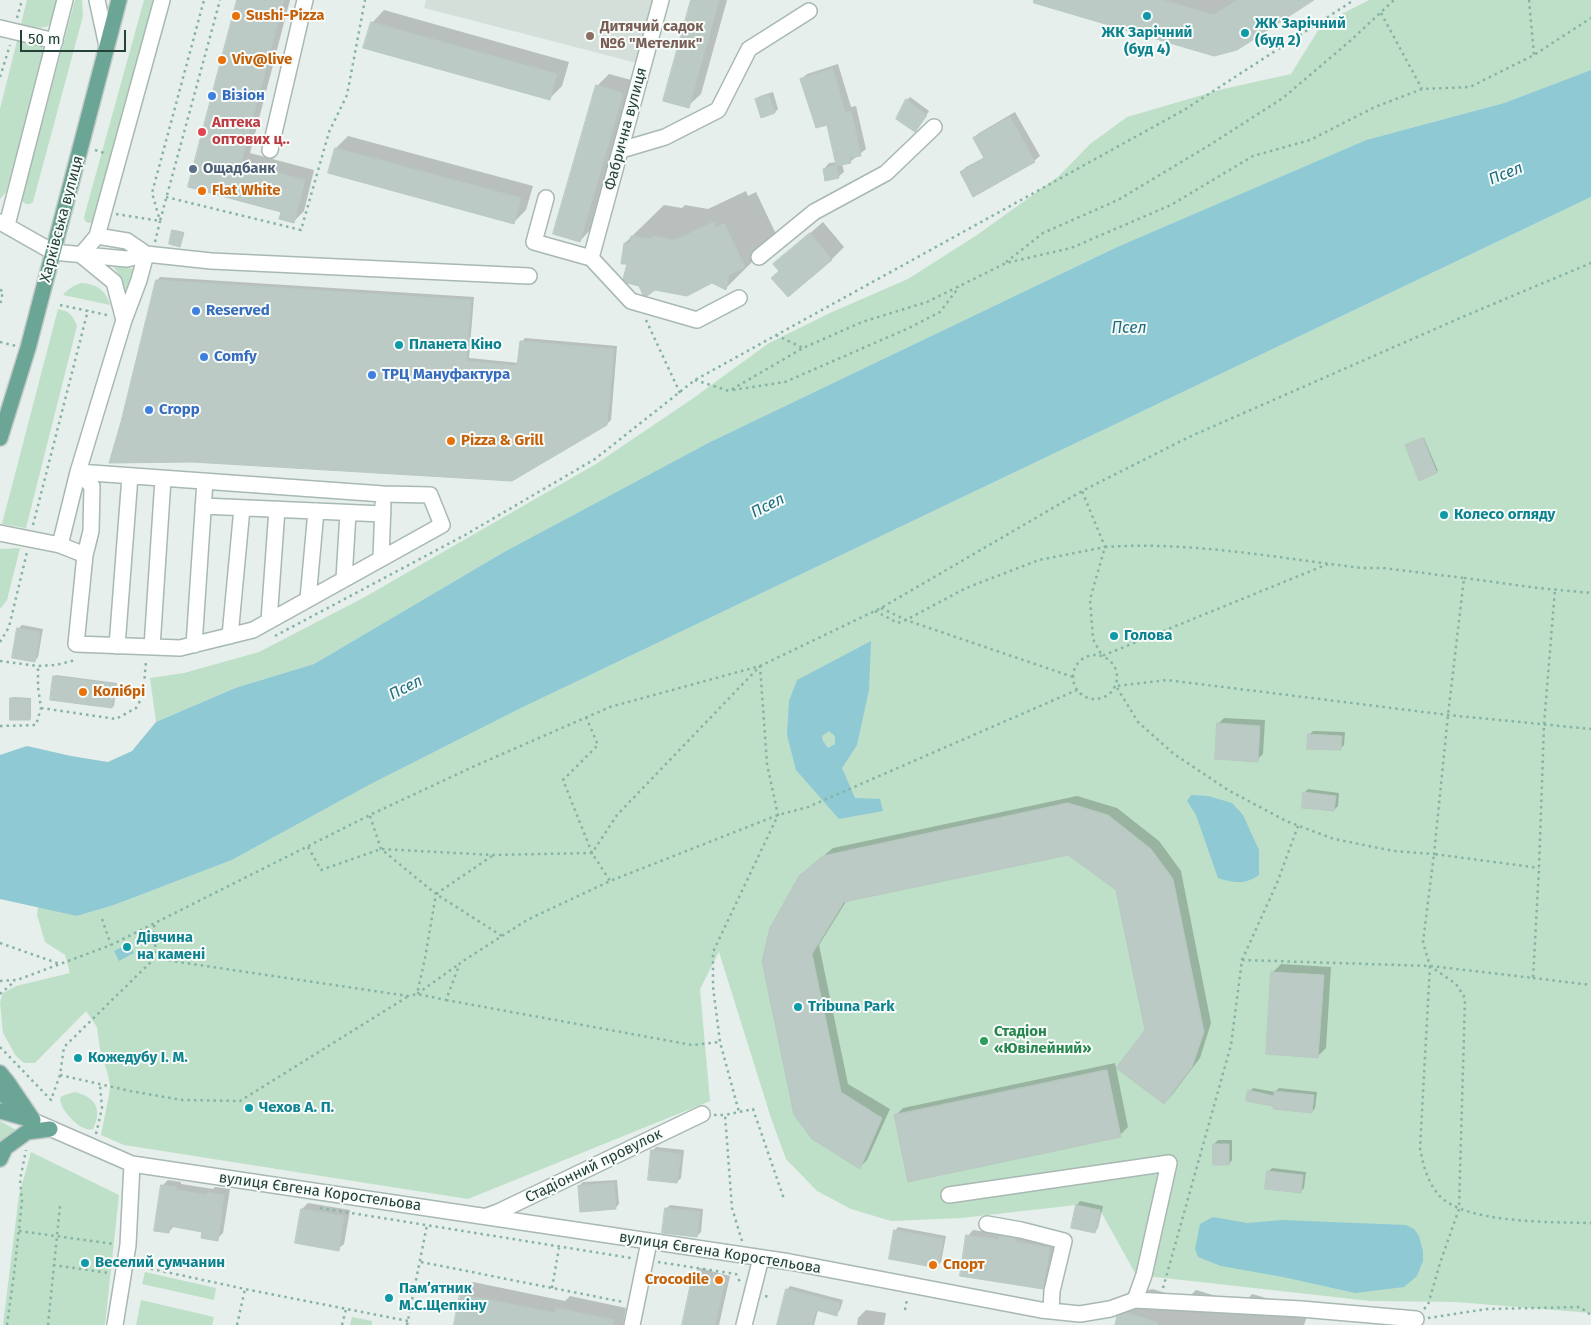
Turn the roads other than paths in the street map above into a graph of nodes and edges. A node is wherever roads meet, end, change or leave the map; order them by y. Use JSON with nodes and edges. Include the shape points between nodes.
{"nodes":[{"id":1,"x":65,"y":0,"type":"edge"},
{"id":2,"x":97,"y":0,"type":"edge"},
{"id":3,"x":120,"y":0,"type":"edge"},
{"id":4,"x":162,"y":0,"type":"edge"},
{"id":5,"x":305,"y":0,"type":"edge"},
{"id":6,"x":661,"y":0,"type":"edge"},
{"id":7,"x":810,"y":11,"type":"dead end"},
{"id":8,"x":0,"y":28,"type":"edge"},
{"id":9,"x":55,"y":41,"type":"junction"},
{"id":10,"x":107,"y":46,"type":"junction"},
{"id":11,"x":934,"y":127,"type":"dead end"},
{"id":12,"x":270,"y":150,"type":"dead end"},
{"id":13,"x":621,"y":150,"type":"junction"},
{"id":14,"x":546,"y":198,"type":"dead end"},
{"id":15,"x":3,"y":224,"type":"edge"},
{"id":16,"x":97,"y":236,"type":"junction"},
{"id":17,"x":53,"y":252,"type":"junction"},
{"id":18,"x":81,"y":254,"type":"junction"},
{"id":19,"x":146,"y":254,"type":"junction"},
{"id":20,"x":759,"y":257,"type":"dead end"},
{"id":21,"x":591,"y":258,"type":"junction"},
{"id":22,"x":530,"y":276,"type":"dead end"},
{"id":23,"x":739,"y":298,"type":"dead end"},
{"id":24,"x":124,"y":320,"type":"junction"},
{"id":25,"x":0,"y":438,"type":"edge"},
{"id":26,"x":78,"y":472,"type":"junction"},
{"id":27,"x":130,"y":476,"type":"junction"},
{"id":28,"x":163,"y":478,"type":"junction"},
{"id":29,"x":205,"y":481,"type":"junction"},
{"id":30,"x":383,"y":494,"type":"junction"},
{"id":31,"x":203,"y":506,"type":"junction"},
{"id":32,"x":242,"y":508,"type":"junction"},
{"id":33,"x":277,"y":510,"type":"junction"},
{"id":34,"x":316,"y":511,"type":"junction"},
{"id":35,"x":348,"y":513,"type":"junction"},
{"id":36,"x":383,"y":514,"type":"junction"},
{"id":37,"x":0,"y":533,"type":"edge"},
{"id":38,"x":60,"y":545,"type":"junction"},
{"id":39,"x":85,"y":555,"type":"junction"},
{"id":40,"x":381,"y":558,"type":"junction"},
{"id":41,"x":344,"y":578,"type":"junction"},
{"id":42,"x":308,"y":599,"type":"junction"},
{"id":43,"x":269,"y":622,"type":"junction"},
{"id":44,"x":230,"y":636,"type":"junction"},
{"id":45,"x":194,"y":645,"type":"junction"},
{"id":46,"x":117,"y":646,"type":"junction"},
{"id":47,"x":152,"y":647,"type":"junction"},
{"id":48,"x":0,"y":1073,"type":"edge"},
{"id":49,"x":0,"y":1092,"type":"edge"},
{"id":50,"x":0,"y":1111,"type":"edge"},
{"id":51,"x":702,"y":1114,"type":"dead end"},
{"id":52,"x":33,"y":1120,"type":"junction"},
{"id":53,"x":50,"y":1129,"type":"junction"},
{"id":54,"x":0,"y":1159,"type":"edge"},
{"id":55,"x":132,"y":1164,"type":"junction"},
{"id":56,"x":948,"y":1195,"type":"dead end"},
{"id":57,"x":485,"y":1217,"type":"junction"},
{"id":58,"x":987,"y":1224,"type":"dead end"},
{"id":59,"x":649,"y":1242,"type":"junction"},
{"id":60,"x":761,"y":1258,"type":"junction"},
{"id":61,"x":1135,"y":1300,"type":"junction"},
{"id":62,"x":1051,"y":1311,"type":"junction"},
{"id":63,"x":1416,"y":1320,"type":"road end"},
{"id":64,"x":115,"y":1325,"type":"edge"},
{"id":65,"x":632,"y":1325,"type":"edge"},
{"id":66,"x":744,"y":1325,"type":"edge"}],
"edges":[{"from":1,"to":9,"type":"street"},
{"from":2,"to":10,"type":"street"},
{"from":3,"to":10,"type":"main road","name":"Харківська вулиця"},
{"from":4,"to":16,"type":"street"},
{"from":5,"to":12,"type":"street"},
{"from":6,"to":13,"type":"street","name":"Фабрична вулиця"},
{"from":7,"to":13,"type":"street","via":[[749,49],[718,110],[665,138]]},
{"from":8,"to":9,"type":"street"},
{"from":9,"to":15,"type":"street"},
{"from":10,"to":17,"type":"main road","name":"Харківська вулиця"},
{"from":11,"to":20,"type":"street","via":[[886,173],[814,212]]},
{"from":13,"to":21,"type":"street","name":"Фабрична вулиця"},
{"from":14,"to":21,"type":"street","via":[[534,242]]},
{"from":15,"to":17,"type":"street"},
{"from":16,"to":18,"type":"street"},
{"from":16,"to":19,"type":"street","via":[[127,241]]},
{"from":17,"to":18,"type":"street"},
{"from":17,"to":25,"type":"main road","name":"Харківська вулиця"},
{"from":18,"to":19,"type":"street","via":[[127,259]]},
{"from":18,"to":24,"type":"street","via":[[114,282]]},
{"from":19,"to":22,"type":"street","via":[[211,261]]},
{"from":19,"to":24,"type":"street"},
{"from":21,"to":23,"type":"street","via":[[631,301],[697,320]]},
{"from":24,"to":26,"type":"street"},
{"from":26,"to":27,"type":"street"},
{"from":26,"to":38,"type":"street"},
{"from":26,"to":39,"type":"street","via":[[92,486],[91,531]]},
{"from":27,"to":28,"type":"street"},
{"from":27,"to":46,"type":"street"},
{"from":28,"to":29,"type":"street"},
{"from":28,"to":47,"type":"street"},
{"from":29,"to":30,"type":"street"},
{"from":29,"to":31,"type":"street"},
{"from":30,"to":36,"type":"street"},
{"from":30,"to":40,"type":"street","via":[[430,495],[442,525]]},
{"from":31,"to":32,"type":"street"},
{"from":31,"to":45,"type":"street"},
{"from":32,"to":33,"type":"street"},
{"from":32,"to":44,"type":"street"},
{"from":33,"to":34,"type":"street"},
{"from":33,"to":43,"type":"street"},
{"from":34,"to":35,"type":"street"},
{"from":34,"to":42,"type":"street"},
{"from":35,"to":36,"type":"street"},
{"from":35,"to":41,"type":"street"},
{"from":36,"to":40,"type":"street"},
{"from":37,"to":38,"type":"street"},
{"from":38,"to":39,"type":"street"},
{"from":39,"to":46,"type":"street","via":[[76,644]]},
{"from":40,"to":41,"type":"street"},
{"from":41,"to":42,"type":"street"},
{"from":42,"to":43,"type":"street"},
{"from":43,"to":44,"type":"street"},
{"from":44,"to":45,"type":"street"},
{"from":45,"to":47,"type":"street"},
{"from":46,"to":47,"type":"street"},
{"from":48,"to":52,"type":"main road"},
{"from":49,"to":52,"type":"main road"},
{"from":50,"to":52,"type":"main road"},
{"from":51,"to":57,"type":"street","name":"Стадіонний провулок"},
{"from":52,"to":53,"type":"street","name":"вулиця Євгена Коростельова"},
{"from":53,"to":54,"type":"main road","via":[[27,1132],[4,1148]]},
{"from":53,"to":55,"type":"street","name":"вулиця Євгена Коростельова"},
{"from":55,"to":57,"type":"street","name":"вулиця Євгена Коростельова"},
{"from":55,"to":64,"type":"street","via":[[128,1270]]},
{"from":56,"to":61,"type":"street","via":[[1169,1163],[1144,1275]]},
{"from":57,"to":59,"type":"street","name":"вулиця Євгена Коростельова"},
{"from":58,"to":62,"type":"street","via":[[1064,1241],[1052,1291]]},
{"from":59,"to":60,"type":"street","name":"вулиця Євгена Коростельова"},
{"from":59,"to":65,"type":"street"},
{"from":60,"to":62,"type":"street","name":"вулиця Євгена Коростельова"},
{"from":60,"to":66,"type":"street"},
{"from":61,"to":62,"type":"street","name":"вулиця Євгена Коростельова","via":[[1110,1309],[1080,1314]]},
{"from":61,"to":63,"type":"street","name":"вулиця Євгена Коростельова","via":[[1302,1309]]}]}
